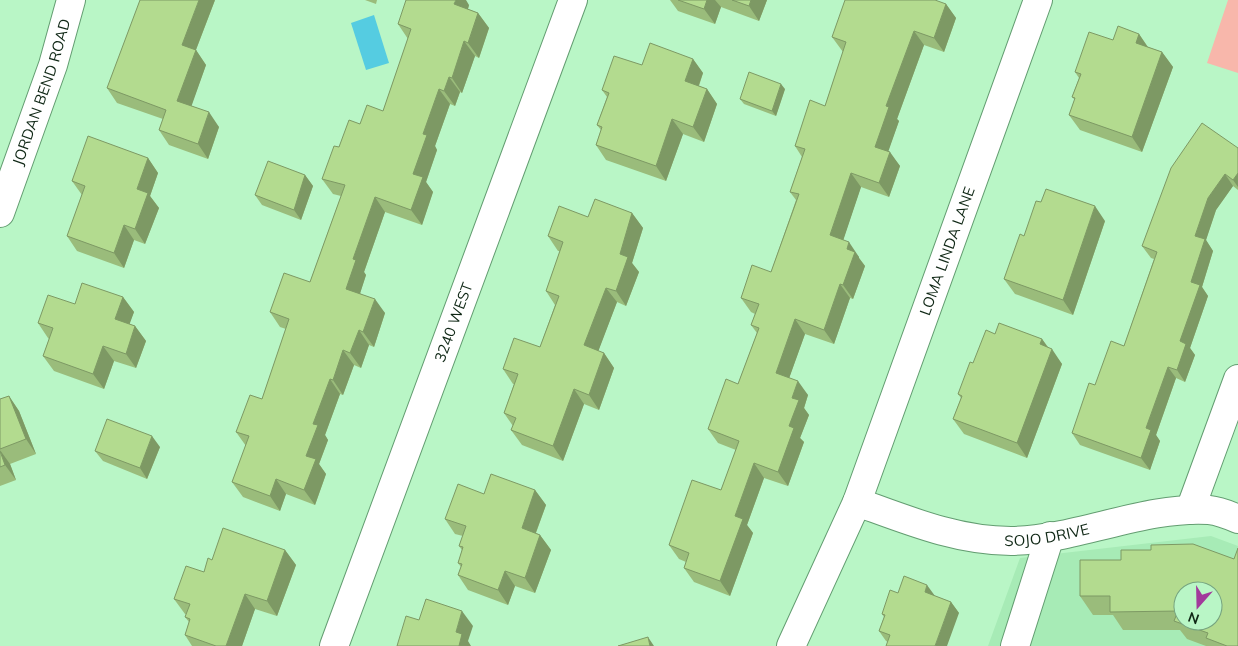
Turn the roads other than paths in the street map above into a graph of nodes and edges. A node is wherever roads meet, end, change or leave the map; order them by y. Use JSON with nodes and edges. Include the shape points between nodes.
{"nodes":[{"id":1,"x":71,"y":0,"type":"edge"},
{"id":2,"x":573,"y":0,"type":"edge"},
{"id":3,"x":1038,"y":0,"type":"edge"},
{"id":4,"x":0,"y":213,"type":"edge"},
{"id":5,"x":1238,"y":379,"type":"edge"},
{"id":6,"x":857,"y":502,"type":"junction"},
{"id":7,"x":1190,"y":510,"type":"junction"},
{"id":8,"x":1238,"y":519,"type":"edge"},
{"id":9,"x":1050,"y":536,"type":"junction"},
{"id":10,"x":334,"y":646,"type":"edge"},
{"id":11,"x":791,"y":646,"type":"edge"},
{"id":12,"x":1015,"y":646,"type":"edge"}],
"edges":[{"from":1,"to":4,"type":"street","name":"JORDAN BEND ROAD","via":[[53,65]]},
{"from":2,"to":10,"type":"street","name":"3240 WEST"},
{"from":3,"to":6,"type":"street","name":"LOMA LINDA LANE"},
{"from":5,"to":7,"type":"street"},
{"from":6,"to":9,"type":"street","name":"SOJO DRIVE","via":[[935,530],[969,537],[1011,541]]},
{"from":6,"to":11,"type":"street","name":"LOMA LINDA LANE"},
{"from":7,"to":8,"type":"street","name":"SOJO DRIVE","via":[[1211,510]]},
{"from":7,"to":9,"type":"street","name":"SOJO DRIVE"},
{"from":9,"to":12,"type":"street"}]}
